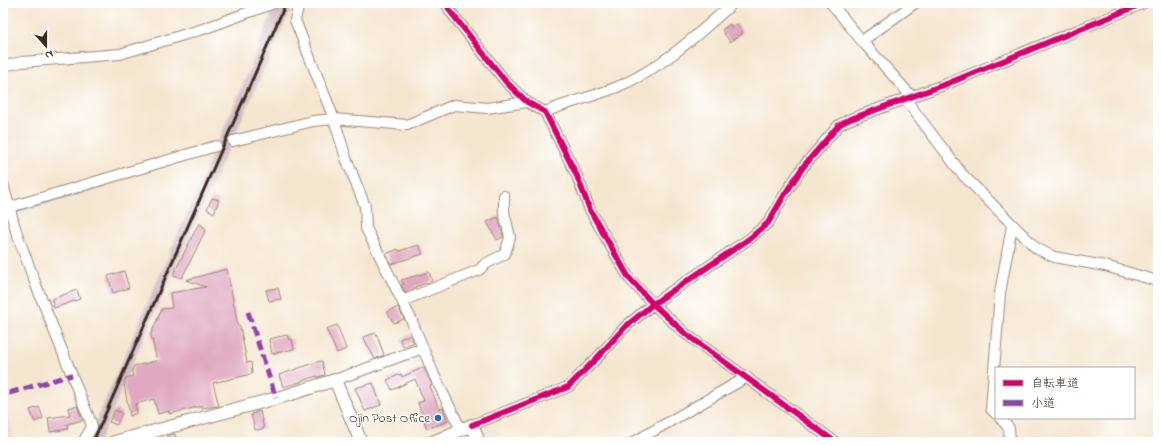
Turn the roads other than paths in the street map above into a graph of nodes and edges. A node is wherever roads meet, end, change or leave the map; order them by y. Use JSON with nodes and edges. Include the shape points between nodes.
{"nodes":[{"id":1,"x":274,"y":3,"type":"edge"},
{"id":2,"x":299,"y":3,"type":"edge"},
{"id":3,"x":446,"y":3,"type":"edge"},
{"id":4,"x":733,"y":3,"type":"edge"},
{"id":5,"x":831,"y":3,"type":"edge"},
{"id":6,"x":915,"y":3,"type":"edge"},
{"id":7,"x":1144,"y":3,"type":"edge"},
{"id":8,"x":862,"y":41,"type":"junction"},
{"id":9,"x":3,"y":66,"type":"edge"},
{"id":10,"x":909,"y":99,"type":"junction"},
{"id":11,"x":527,"y":102,"type":"junction"},
{"id":12,"x":545,"y":112,"type":"junction"},
{"id":13,"x":334,"y":119,"type":"junction"},
{"id":14,"x":233,"y":141,"type":"dead end"},
{"id":15,"x":216,"y":146,"type":"dead end"},
{"id":16,"x":3,"y":184,"type":"edge"},
{"id":17,"x":504,"y":196,"type":"dead end"},
{"id":18,"x":7,"y":209,"type":"edge"},
{"id":19,"x":1012,"y":226,"type":"junction"},
{"id":20,"x":1158,"y":281,"type":"edge"},
{"id":21,"x":402,"y":300,"type":"junction"},
{"id":22,"x":653,"y":304,"type":"junction"},
{"id":23,"x":423,"y":348,"type":"junction"},
{"id":24,"x":747,"y":377,"type":"junction"},
{"id":25,"x":335,"y":380,"type":"junction"},
{"id":26,"x":995,"y":413,"type":"edge"},
{"id":27,"x":1001,"y":419,"type":"edge"},
{"id":28,"x":467,"y":428,"type":"junction"},
{"id":29,"x":121,"y":441,"type":"edge"},
{"id":30,"x":83,"y":442,"type":"edge"},
{"id":31,"x":362,"y":442,"type":"edge"},
{"id":32,"x":434,"y":442,"type":"edge"},
{"id":33,"x":479,"y":442,"type":"edge"},
{"id":34,"x":634,"y":442,"type":"edge"},
{"id":35,"x":835,"y":442,"type":"edge"},
{"id":36,"x":1010,"y":442,"type":"edge"}],
"edges":[{"from":1,"to":9,"type":"street","via":[[203,29],[120,54],[22,62]]},
{"from":2,"to":13,"type":"street","via":[[295,20]]},
{"from":3,"to":11,"type":"street","via":[[506,82]]},
{"from":4,"to":12,"type":"street","via":[[670,56],[637,77],[617,88]]},
{"from":5,"to":8,"type":"street"},
{"from":6,"to":8,"type":"street"},
{"from":7,"to":10,"type":"street"},
{"from":8,"to":10,"type":"street"},
{"from":10,"to":19,"type":"street","via":[[962,174]]},
{"from":10,"to":22,"type":"street","via":[[839,125],[803,167],[768,224]]},
{"from":11,"to":12,"type":"street"},
{"from":11,"to":13,"type":"street","via":[[487,108],[454,105],[407,125]]},
{"from":12,"to":22,"type":"street","via":[[590,210],[629,278]]},
{"from":13,"to":14,"type":"street","via":[[313,121]]},
{"from":13,"to":21,"type":"street","via":[[365,206],[366,228]]},
{"from":15,"to":18,"type":"street"},
{"from":16,"to":18,"type":"street"},
{"from":17,"to":21,"type":"street","via":[[504,212],[510,237],[505,254],[479,270]]},
{"from":18,"to":30,"type":"street","via":[[91,422],[92,427]]},
{"from":19,"to":20,"type":"street","via":[[1036,248],[1054,257],[1105,266]]},
{"from":19,"to":26,"type":"street","via":[[1000,292],[991,409]]},
{"from":21,"to":23,"type":"street"},
{"from":22,"to":24,"type":"street","via":[[686,334]]},
{"from":22,"to":28,"type":"street","via":[[625,327],[568,387]]},
{"from":23,"to":25,"type":"street"},
{"from":23,"to":28,"type":"street","via":[[434,375]]},
{"from":24,"to":34,"type":"street"},
{"from":24,"to":35,"type":"street"},
{"from":25,"to":29,"type":"street"},
{"from":25,"to":31,"type":"street"},
{"from":27,"to":36,"type":"street","via":[[1009,428]]},
{"from":28,"to":32,"type":"street"},
{"from":28,"to":33,"type":"street"}]}
